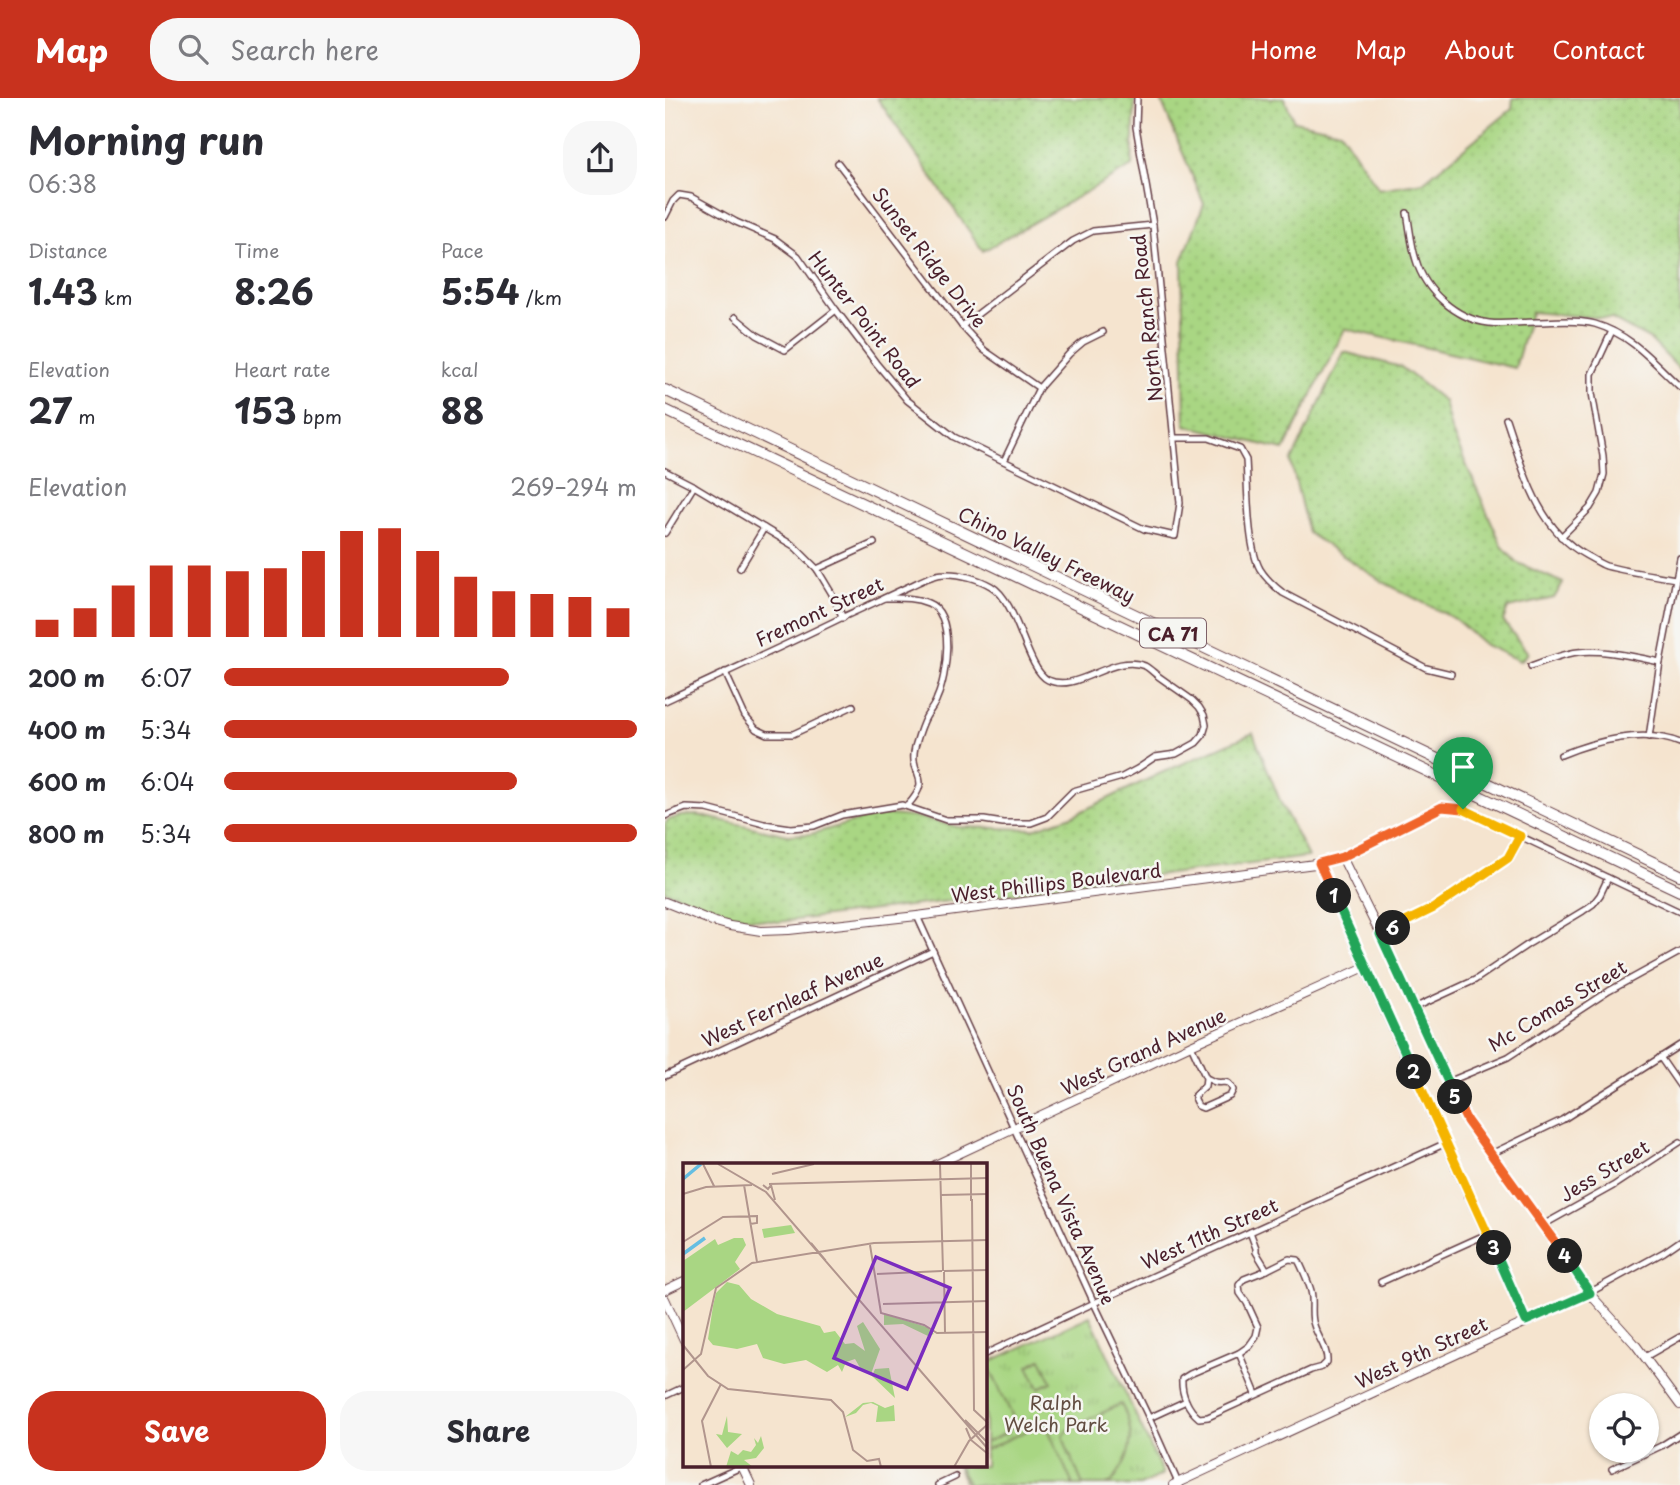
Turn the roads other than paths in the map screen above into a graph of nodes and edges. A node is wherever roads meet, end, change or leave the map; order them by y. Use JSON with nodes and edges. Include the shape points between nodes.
{"nodes":[{"id":1,"x":1137,"y":98,"type":"edge"},
{"id":2,"x":838,"y":163,"type":"dead end"},
{"id":3,"x":1406,"y":213,"type":"dead end"},
{"id":4,"x":665,"y":217,"type":"edge"},
{"id":5,"x":1153,"y":225,"type":"junction"},
{"id":6,"x":836,"y":310,"type":"junction"},
{"id":7,"x":735,"y":317,"type":"dead end"},
{"id":8,"x":962,"y":326,"type":"junction"},
{"id":9,"x":1612,"y":331,"type":"junction"},
{"id":10,"x":1103,"y":332,"type":"dead end"},
{"id":11,"x":1680,"y":387,"type":"edge"},
{"id":12,"x":1039,"y":388,"type":"junction"},
{"id":13,"x":665,"y":390,"type":"edge"},
{"id":14,"x":665,"y":410,"type":"edge"},
{"id":15,"x":1506,"y":419,"type":"dead end"},
{"id":16,"x":1174,"y":438,"type":"junction"},
{"id":17,"x":1004,"y":461,"type":"junction"},
{"id":18,"x":665,"y":471,"type":"edge"},
{"id":19,"x":694,"y":486,"type":"junction"},
{"id":20,"x":764,"y":528,"type":"junction"},
{"id":21,"x":665,"y":533,"type":"edge"},
{"id":22,"x":1175,"y":536,"type":"joint"},
{"id":23,"x":1561,"y":537,"type":"junction"},
{"id":24,"x":874,"y":543,"type":"dead end"},
{"id":25,"x":1680,"y":558,"type":"edge"},
{"id":26,"x":740,"y":568,"type":"dead end"},
{"id":27,"x":817,"y":569,"type":"junction"},
{"id":28,"x":1676,"y":579,"type":"junction"},
{"id":29,"x":882,"y":598,"type":"junction"},
{"id":30,"x":843,"y":618,"type":"junction"},
{"id":31,"x":1660,"y":662,"type":"junction"},
{"id":32,"x":1531,"y":666,"type":"dead end"},
{"id":33,"x":725,"y":672,"type":"junction"},
{"id":34,"x":1451,"y":674,"type":"dead end"},
{"id":35,"x":665,"y":701,"type":"edge"},
{"id":36,"x":853,"y":706,"type":"dead end"},
{"id":37,"x":1649,"y":737,"type":"junction"},
{"id":38,"x":1680,"y":743,"type":"edge"},
{"id":39,"x":1561,"y":755,"type":"dead end"},
{"id":40,"x":907,"y":806,"type":"junction"},
{"id":41,"x":665,"y":816,"type":"edge"},
{"id":42,"x":1520,"y":836,"type":"junction"},
{"id":43,"x":1342,"y":857,"type":"junction"},
{"id":44,"x":1319,"y":863,"type":"junction"},
{"id":45,"x":1680,"y":876,"type":"edge"},
{"id":46,"x":1608,"y":878,"type":"junction"},
{"id":47,"x":1680,"y":891,"type":"edge"},
{"id":48,"x":665,"y":902,"type":"edge"},
{"id":49,"x":1680,"y":912,"type":"edge"},
{"id":50,"x":917,"y":916,"type":"junction"},
{"id":51,"x":1380,"y":934,"type":"junction"},
{"id":52,"x":933,"y":951,"type":"junction"},
{"id":53,"x":1680,"y":952,"type":"edge"},
{"id":54,"x":1365,"y":967,"type":"junction"},
{"id":55,"x":1414,"y":1008,"type":"junction"},
{"id":56,"x":1191,"y":1045,"type":"junction"},
{"id":57,"x":1680,"y":1045,"type":"edge"},
{"id":58,"x":1660,"y":1057,"type":"junction"},
{"id":59,"x":665,"y":1076,"type":"edge"},
{"id":60,"x":1206,"y":1078,"type":"junction"},
{"id":61,"x":1448,"y":1082,"type":"junction"},
{"id":62,"x":1680,"y":1086,"type":"edge"},
{"id":63,"x":1015,"y":1128,"type":"junction"},
{"id":64,"x":1680,"y":1142,"type":"edge"},
{"id":65,"x":1446,"y":1143,"type":"junction"},
{"id":66,"x":1490,"y":1154,"type":"junction"},
{"id":67,"x":939,"y":1163,"type":"edge"},
{"id":68,"x":1543,"y":1225,"type":"junction"},
{"id":69,"x":1250,"y":1232,"type":"junction"},
{"id":70,"x":1487,"y":1234,"type":"junction"},
{"id":71,"x":1680,"y":1241,"type":"edge"},
{"id":72,"x":1267,"y":1270,"type":"junction"},
{"id":73,"x":683,"y":1281,"type":"edge"},
{"id":74,"x":1381,"y":1282,"type":"dead end"},
{"id":75,"x":665,"y":1290,"type":"edge"},
{"id":76,"x":1590,"y":1293,"type":"junction"},
{"id":77,"x":665,"y":1298,"type":"edge"},
{"id":78,"x":1094,"y":1303,"type":"junction"},
{"id":79,"x":1526,"y":1321,"type":"junction"},
{"id":80,"x":1680,"y":1337,"type":"edge"},
{"id":81,"x":683,"y":1338,"type":"edge"},
{"id":82,"x":987,"y":1353,"type":"edge"},
{"id":83,"x":1239,"y":1353,"type":"junction"},
{"id":84,"x":1645,"y":1357,"type":"junction"},
{"id":85,"x":683,"y":1387,"type":"edge"},
{"id":86,"x":1256,"y":1394,"type":"junction"},
{"id":87,"x":665,"y":1396,"type":"edge"},
{"id":88,"x":1187,"y":1401,"type":"junction"},
{"id":89,"x":1680,"y":1405,"type":"edge"},
{"id":90,"x":1149,"y":1418,"type":"junction"},
{"id":91,"x":1680,"y":1434,"type":"edge"},
{"id":92,"x":739,"y":1468,"type":"edge"},
{"id":93,"x":744,"y":1468,"type":"edge"},
{"id":94,"x":1612,"y":1469,"type":"dead end"},
{"id":95,"x":955,"y":1477,"type":"dead end"},
{"id":96,"x":1176,"y":1484,"type":"edge"},
{"id":97,"x":701,"y":1485,"type":"edge"},
{"id":98,"x":751,"y":1485,"type":"edge"},
{"id":99,"x":938,"y":1485,"type":"edge"}],
"edges":[{"from":1,"to":5,"type":"street","name":"North Ranch Road","via":[[1136,127]]},
{"from":2,"to":8,"type":"street","name":"Sunset Ridge Drive"},
{"from":3,"to":9,"type":"street","via":[[1416,262],[1447,306],[1488,323],[1571,321]]},
{"from":4,"to":6,"type":"street","name":"Hunter Point Road","via":[[679,195],[691,197],[775,239],[798,256]]},
{"from":5,"to":8,"type":"street","via":[[1093,231],[1073,241]]},
{"from":5,"to":16,"type":"street","name":"North Ranch Road"},
{"from":6,"to":7,"type":"street","via":[[785,350]]},
{"from":6,"to":17,"type":"street","name":"Hunter Point Road","via":[[907,400],[954,437]]},
{"from":8,"to":12,"type":"street","name":"Sunset Ridge Drive","via":[[984,350]]},
{"from":9,"to":11,"type":"street","via":[[1633,342]]},
{"from":9,"to":23,"type":"street","via":[[1592,374],[1604,474],[1590,508]]},
{"from":10,"to":12,"type":"street","via":[[1069,354]]},
{"from":12,"to":17,"type":"street"},
{"from":13,"to":45,"type":"highway","name":"Chino Valley Freeway","number":"CA 71"},
{"from":14,"to":47,"type":"highway","name":"Chino Valley Freeway","number":"CA 71"},
{"from":15,"to":23,"type":"street","via":[[1527,479],[1545,517]]},
{"from":16,"to":22,"type":"street","name":"North Ranch Road","via":[[1181,503]]},
{"from":16,"to":34,"type":"street","via":[[1209,438],[1240,449],[1246,460],[1253,550],[1269,582],[1426,668]]},
{"from":17,"to":22,"type":"street","name":"Hunter Point Road","via":[[1144,528]]},
{"from":18,"to":19,"type":"street"},
{"from":19,"to":20,"type":"street"},
{"from":19,"to":21,"type":"street"},
{"from":20,"to":26,"type":"street"},
{"from":20,"to":27,"type":"street","via":[[794,546]]},
{"from":23,"to":28,"type":"street","via":[[1604,565]]},
{"from":24,"to":27,"type":"street"},
{"from":25,"to":28,"type":"street"},
{"from":27,"to":30,"type":"street"},
{"from":28,"to":31,"type":"street"},
{"from":29,"to":30,"type":"street","name":"Fremont Street"},
{"from":29,"to":40,"type":"street","via":[[930,603],[939,611],[946,636],[944,680],[914,750],[921,783]]},
{"from":29,"to":40,"type":"street","name":"Fremont Street","via":[[945,574],[991,586],[1000,593],[1042,676],[1061,683],[1123,664],[1145,666],[1192,700],[1206,725],[1203,735],[1186,750],[1155,757],[1122,777],[1073,791],[1047,817],[1031,823],[946,820]]},
{"from":30,"to":33,"type":"street","name":"Fremont Street"},
{"from":31,"to":32,"type":"street","via":[[1598,651],[1559,656]]},
{"from":31,"to":37,"type":"street"},
{"from":33,"to":35,"type":"street","name":"Fremont Street"},
{"from":33,"to":36,"type":"street","via":[[745,716],[767,734],[793,734]]},
{"from":37,"to":38,"type":"street"},
{"from":37,"to":39,"type":"street","via":[[1604,740]]},
{"from":40,"to":41,"type":"street","via":[[867,810],[791,828],[707,808],[686,808]]},
{"from":42,"to":43,"type":"street","name":"West Phillips Boulevard","via":[[1463,809],[1442,807]]},
{"from":42,"to":46,"type":"street"},
{"from":42,"to":51,"type":"street","via":[[1508,858],[1434,908]]},
{"from":43,"to":44,"type":"street","name":"West Phillips Boulevard"},
{"from":43,"to":51,"type":"street"},
{"from":44,"to":50,"type":"street","name":"West Phillips Boulevard"},
{"from":44,"to":54,"type":"street"},
{"from":46,"to":49,"type":"street"},
{"from":46,"to":55,"type":"street","via":[[1600,895],[1583,911],[1475,980]]},
{"from":48,"to":50,"type":"street","name":"West Phillips Boulevard","via":[[712,921],[761,931]]},
{"from":50,"to":52,"type":"street","name":"South Buena Vista Avenue"},
{"from":51,"to":55,"type":"street"},
{"from":52,"to":59,"type":"street","name":"West Fernleaf Avenue"},
{"from":52,"to":63,"type":"street","name":"South Buena Vista Avenue"},
{"from":53,"to":61,"type":"street","name":"Mc Comas Street","via":[[1609,991],[1508,1057]]},
{"from":54,"to":56,"type":"street","name":"West Grand Avenue"},
{"from":54,"to":65,"type":"street"},
{"from":55,"to":61,"type":"street"},
{"from":56,"to":60,"type":"street"},
{"from":56,"to":63,"type":"street","name":"West Grand Avenue"},
{"from":57,"to":58,"type":"street"},
{"from":58,"to":62,"type":"street"},
{"from":58,"to":66,"type":"street","via":[[1562,1120]]},
{"from":60,"to":60,"type":"street","via":[[1205,1086],[1195,1095],[1203,1108],[1230,1096],[1233,1090],[1225,1081]]},
{"from":61,"to":66,"type":"street"},
{"from":63,"to":67,"type":"street","name":"West Grand Avenue"},
{"from":63,"to":78,"type":"street","name":"South Buena Vista Avenue"},
{"from":64,"to":68,"type":"street","name":"Jess Street"},
{"from":65,"to":69,"type":"street","name":"West 11th Street"},
{"from":65,"to":70,"type":"street"},
{"from":66,"to":68,"type":"street"},
{"from":68,"to":76,"type":"street"},
{"from":69,"to":72,"type":"street"},
{"from":69,"to":78,"type":"street","name":"West 11th Street"},
{"from":70,"to":74,"type":"street"},
{"from":70,"to":79,"type":"street"},
{"from":71,"to":76,"type":"street","name":"West 9th Street"},
{"from":72,"to":83,"type":"street","via":[[1244,1279],[1239,1286],[1258,1327],[1249,1346]]},
{"from":72,"to":86,"type":"street","via":[[1289,1259],[1298,1260],[1311,1291],[1312,1323],[1328,1354],[1322,1367]]},
{"from":73,"to":75,"type":"street"},
{"from":76,"to":79,"type":"street","name":"West 9th Street"},
{"from":76,"to":84,"type":"street"},
{"from":77,"to":81,"type":"street"},
{"from":78,"to":82,"type":"street","name":"West 11th Street"},
{"from":78,"to":90,"type":"street","name":"South Buena Vista Avenue"},
{"from":79,"to":96,"type":"street","name":"West 9th Street"},
{"from":80,"to":84,"type":"street"},
{"from":83,"to":86,"type":"street"},
{"from":83,"to":88,"type":"street","via":[[1182,1379]]},
{"from":84,"to":89,"type":"street"},
{"from":85,"to":87,"type":"street"},
{"from":86,"to":88,"type":"street","via":[[1208,1418],[1192,1413]]},
{"from":88,"to":90,"type":"street"},
{"from":90,"to":96,"type":"street","name":"South Buena Vista Avenue"},
{"from":91,"to":94,"type":"street"},
{"from":92,"to":97,"type":"street"},
{"from":93,"to":98,"type":"street"},
{"from":95,"to":99,"type":"street"}]}
